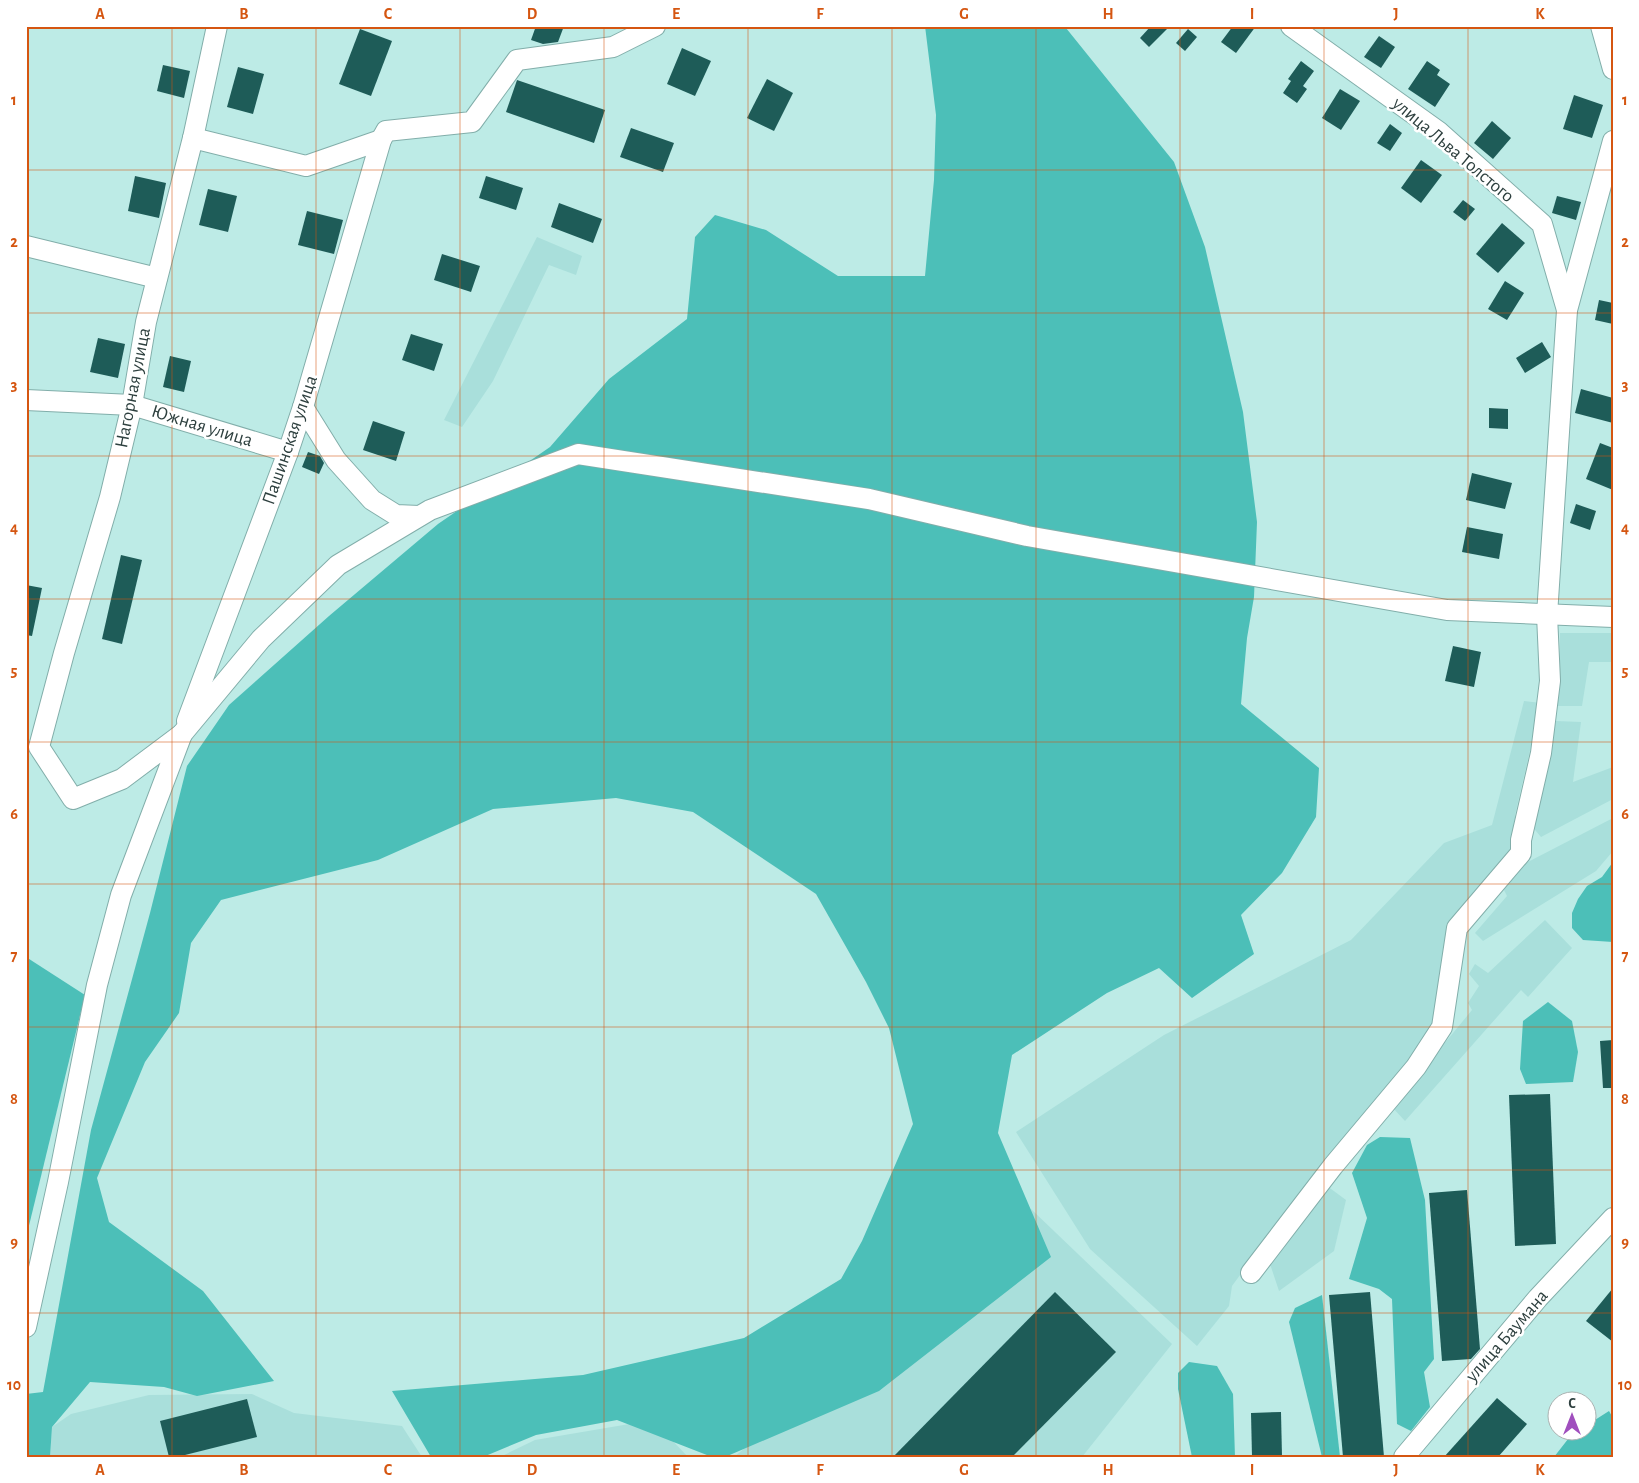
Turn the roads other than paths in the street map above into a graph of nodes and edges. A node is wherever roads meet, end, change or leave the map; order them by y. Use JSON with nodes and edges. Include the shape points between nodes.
{"nodes":[{"id":1,"x":217,"y":26,"type":"edge"},
{"id":2,"x":1291,"y":26,"type":"edge"},
{"id":3,"x":1601,"y":26,"type":"edge"},
{"id":4,"x":652,"y":27,"type":"edge"},
{"id":5,"x":1613,"y":69,"type":"edge"},
{"id":6,"x":194,"y":138,"type":"junction"},
{"id":7,"x":381,"y":140,"type":"junction"},
{"id":8,"x":1613,"y":141,"type":"edge"},
{"id":9,"x":26,"y":246,"type":"edge"},
{"id":10,"x":157,"y":278,"type":"junction"},
{"id":11,"x":1567,"y":310,"type":"junction"},
{"id":12,"x":26,"y":400,"type":"edge"},
{"id":13,"x":132,"y":405,"type":"junction"},
{"id":14,"x":303,"y":407,"type":"junction"},
{"id":15,"x":288,"y":452,"type":"junction"},
{"id":16,"x":420,"y":516,"type":"junction"},
{"id":17,"x":1547,"y":615,"type":"junction"},
{"id":18,"x":1613,"y":617,"type":"edge"},
{"id":19,"x":182,"y":734,"type":"junction"},
{"id":20,"x":1613,"y":1218,"type":"edge"},
{"id":21,"x":1251,"y":1273,"type":"dead end"},
{"id":22,"x":26,"y":1327,"type":"edge"},
{"id":23,"x":1404,"y":1457,"type":"edge"}],
"edges":[{"from":1,"to":6,"type":"street","name":"Нагорная улица"},
{"from":2,"to":11,"type":"street","name":"улица Льва Толстого","via":[[1438,132],[1542,224]]},
{"from":3,"to":5,"type":"street"},
{"from":4,"to":7,"type":"street","via":[[613,47],[517,60],[472,122],[386,131]]},
{"from":6,"to":7,"type":"street","via":[[306,166]]},
{"from":6,"to":10,"type":"street","name":"Нагорная улица"},
{"from":7,"to":14,"type":"street","name":"Пашинская улица"},
{"from":8,"to":11,"type":"street","name":"улица Льва Толстого"},
{"from":9,"to":10,"type":"street"},
{"from":10,"to":13,"type":"street","name":"Нагорная улица"},
{"from":11,"to":17,"type":"street","name":"улица Льва Толстого"},
{"from":12,"to":13,"type":"street","name":"Южная улица"},
{"from":13,"to":15,"type":"street","name":"Южная улица"},
{"from":13,"to":19,"type":"street","name":"Нагорная улица","via":[[110,497],[39,748],[72,799],[122,780]]},
{"from":14,"to":15,"type":"street","name":"Пашинская улица"},
{"from":14,"to":16,"type":"street","via":[[336,460],[372,500],[396,515]]},
{"from":15,"to":19,"type":"street","name":"Пашинская улица"},
{"from":16,"to":17,"type":"street","via":[[578,454],[869,498],[1027,536],[1437,608]]},
{"from":16,"to":19,"type":"street","via":[[338,565],[261,639]]},
{"from":17,"to":18,"type":"street"},
{"from":17,"to":21,"type":"street","name":"улица Льва Толстого","via":[[1550,681],[1541,753],[1521,840],[1521,853],[1457,928],[1442,1027],[1416,1067],[1333,1166]]},
{"from":19,"to":22,"type":"street","name":"Пашинская улица","via":[[121,895],[97,985]]},
{"from":20,"to":23,"type":"street","name":"улица Баумана","via":[[1538,1298]]}]}
